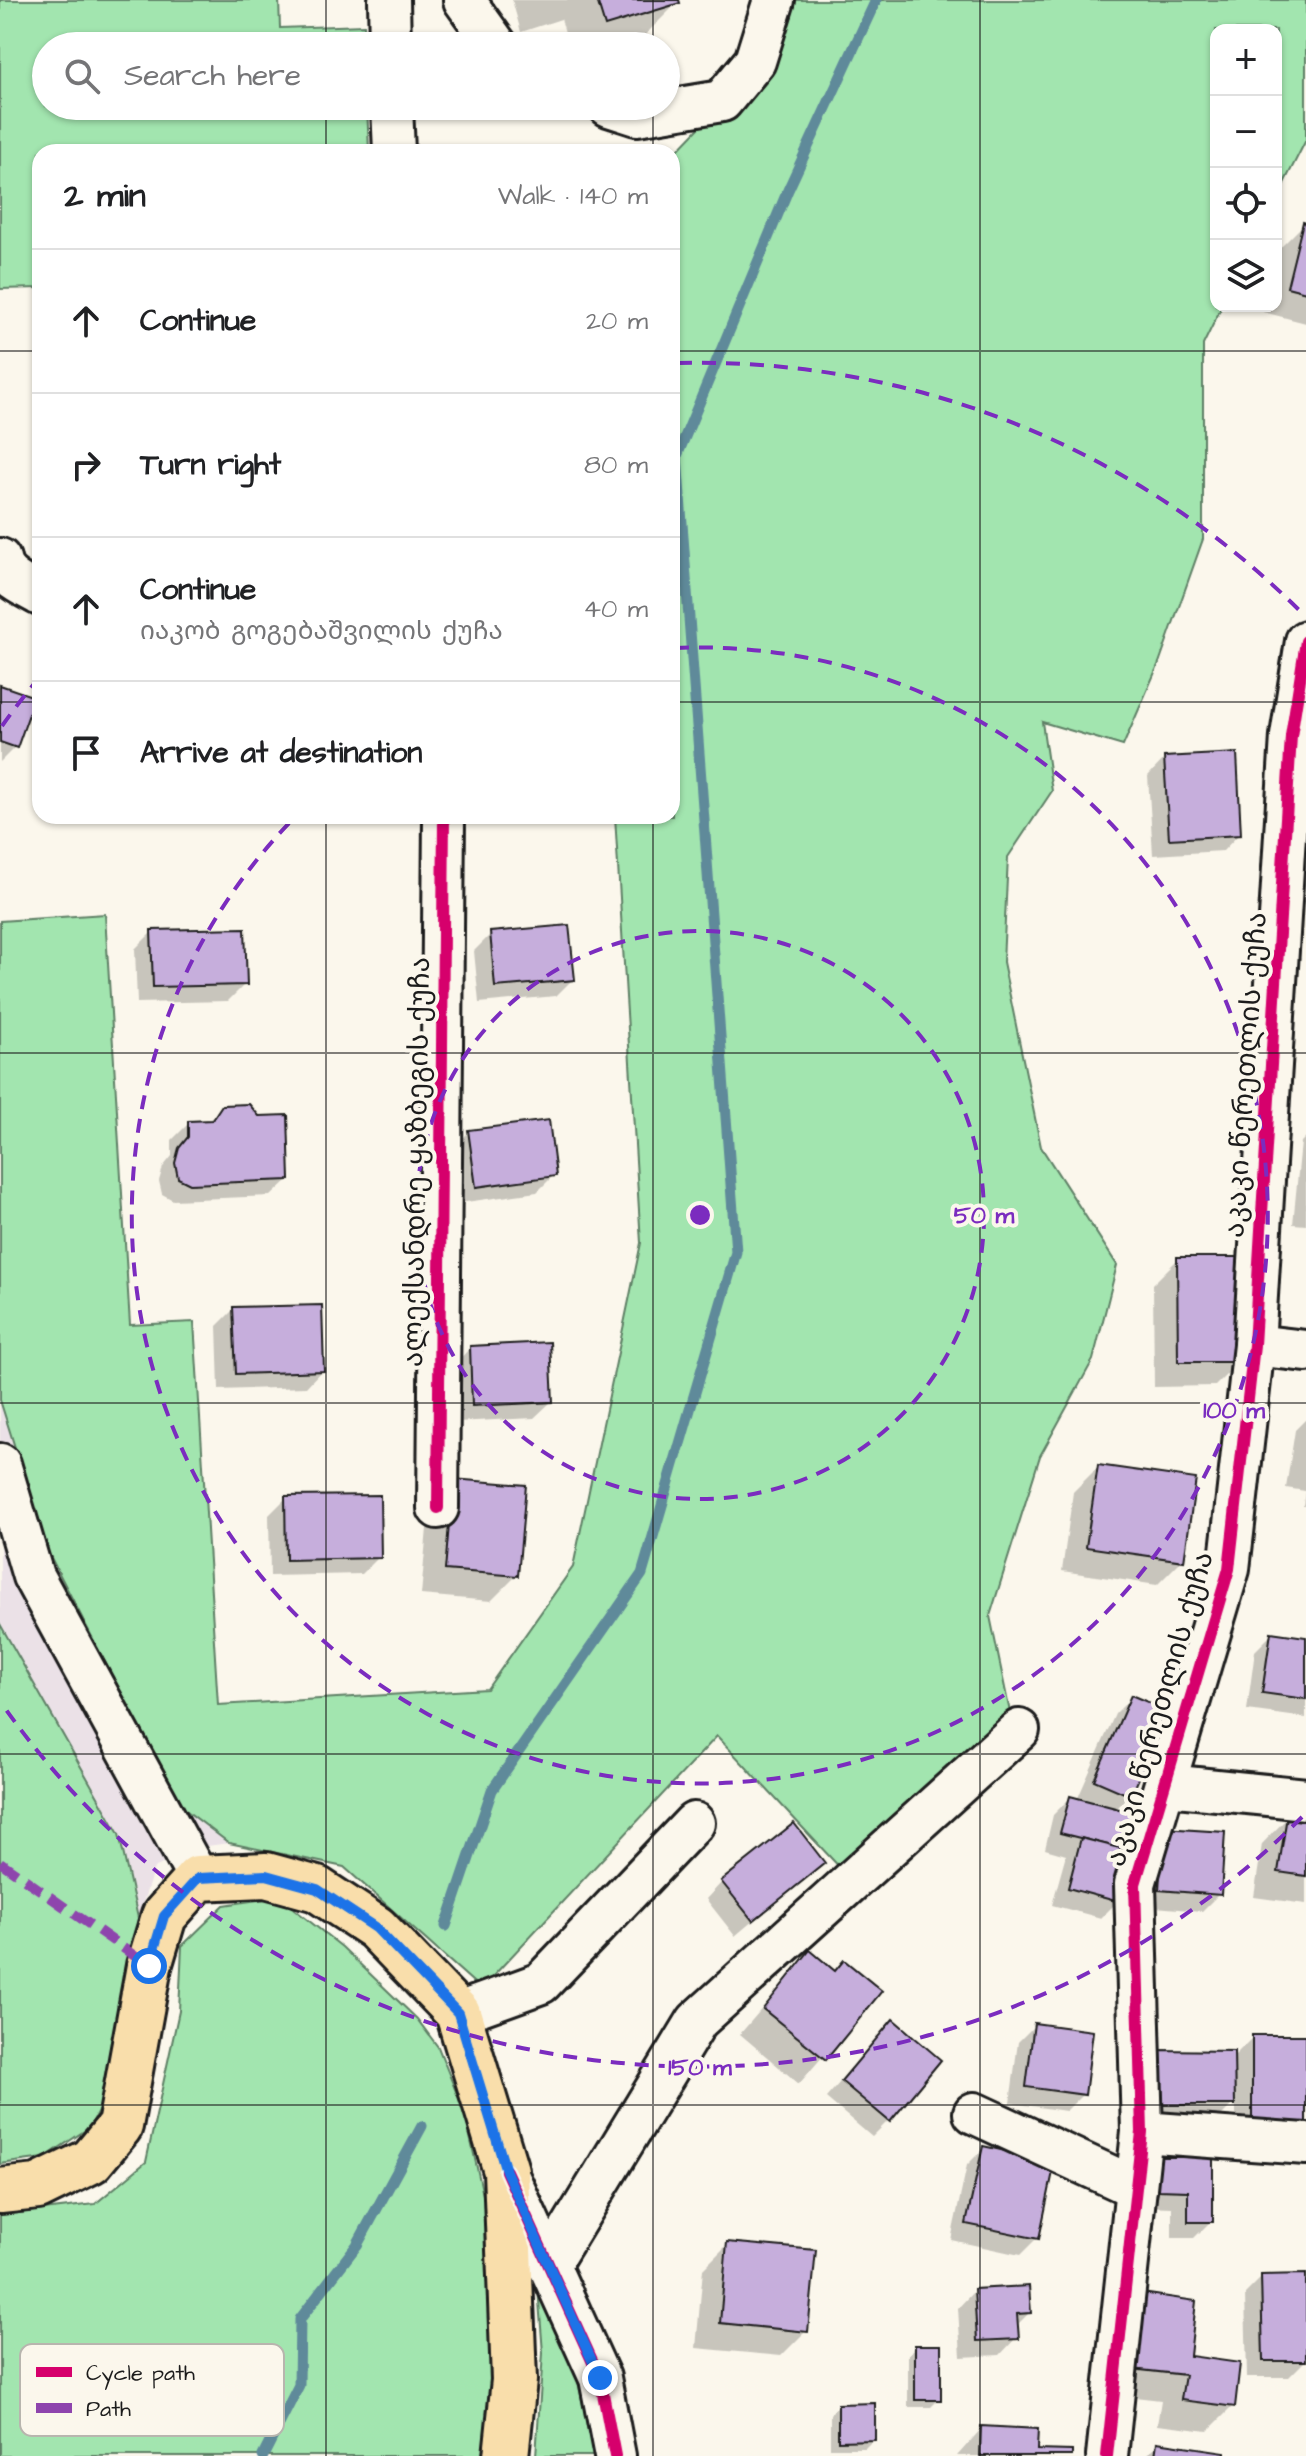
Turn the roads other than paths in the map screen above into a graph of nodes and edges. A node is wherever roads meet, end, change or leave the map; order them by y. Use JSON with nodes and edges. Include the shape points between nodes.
{"nodes":[{"id":1,"x":389,"y":0,"type":"edge"},
{"id":2,"x":464,"y":0,"type":"edge"},
{"id":3,"x":774,"y":0,"type":"edge"},
{"id":4,"x":390,"y":32,"type":"edge"},
{"id":5,"x":487,"y":32,"type":"edge"},
{"id":6,"x":680,"y":108,"type":"edge"},
{"id":7,"x":393,"y":120,"type":"edge"},
{"id":8,"x":394,"y":144,"type":"edge"},
{"id":9,"x":0,"y":559,"type":"edge"},
{"id":10,"x":32,"y":590,"type":"edge"},
{"id":11,"x":1306,"y":641,"type":"edge"},
{"id":12,"x":444,"y":824,"type":"edge"},
{"id":13,"x":1254,"y":1345,"type":"junction"},
{"id":14,"x":1306,"y":1351,"type":"edge"},
{"id":15,"x":0,"y":1464,"type":"edge"},
{"id":16,"x":438,"y":1508,"type":"dead end"},
{"id":17,"x":1019,"y":1730,"type":"dead end"},
{"id":18,"x":1167,"y":1785,"type":"junction"},
{"id":19,"x":1306,"y":1799,"type":"edge"},
{"id":20,"x":694,"y":1823,"type":"dead end"},
{"id":21,"x":198,"y":1878,"type":"junction"},
{"id":22,"x":458,"y":2013,"type":"junction"},
{"id":23,"x":974,"y":2113,"type":"dead end"},
{"id":24,"x":1142,"y":2132,"type":"junction"},
{"id":25,"x":1306,"y":2144,"type":"edge"},
{"id":26,"x":506,"y":2171,"type":"junction"},
{"id":27,"x":1136,"y":2188,"type":"junction"},
{"id":28,"x":0,"y":2191,"type":"edge"},
{"id":29,"x":550,"y":2263,"type":"junction"},
{"id":30,"x":506,"y":2456,"type":"edge"},
{"id":31,"x":615,"y":2456,"type":"edge"},
{"id":32,"x":1107,"y":2456,"type":"edge"}],
"edges":[{"from":1,"to":4,"type":"street"},
{"from":2,"to":5,"type":"street"},
{"from":3,"to":6,"type":"street","via":[[755,61],[722,101]]},
{"from":7,"to":8,"type":"street"},
{"from":9,"to":10,"type":"street","via":[[9,577]]},
{"from":11,"to":13,"type":"street","name":"აკაკი წერეთლის ქუჩა","via":[[1291,736]]},
{"from":12,"to":16,"type":"street","name":"ალექსანდრე ყაზბეგის ქუჩა"},
{"from":13,"to":14,"type":"street"},
{"from":13,"to":18,"type":"street","name":"აკაკი წერეთლის ქუჩა","via":[[1229,1569]]},
{"from":15,"to":21,"type":"street","via":[[33,1576]]},
{"from":17,"to":29,"type":"street","via":[[697,2021]]},
{"from":18,"to":19,"type":"street"},
{"from":18,"to":24,"type":"street","name":"აკაკი წერეთლის ქუჩა","via":[[1135,1884]]},
{"from":20,"to":22,"type":"street","via":[[541,1983]]},
{"from":21,"to":22,"type":"main road","via":[[266,1875],[317,1889],[376,1928]]},
{"from":21,"to":28,"type":"main road","via":[[164,1916],[149,1966],[120,2126],[91,2161],[38,2187]]},
{"from":22,"to":26,"type":"main road"},
{"from":23,"to":27,"type":"street"},
{"from":24,"to":25,"type":"street"},
{"from":24,"to":27,"type":"street","name":"აკაკი წერეთლის ქუჩა"},
{"from":26,"to":29,"type":"street"},
{"from":26,"to":30,"type":"main road","via":[[514,2380]]},
{"from":27,"to":32,"type":"street","name":"აკაკი წერეთლის ქუჩა"},
{"from":29,"to":31,"type":"street","via":[[600,2378]]}]}
